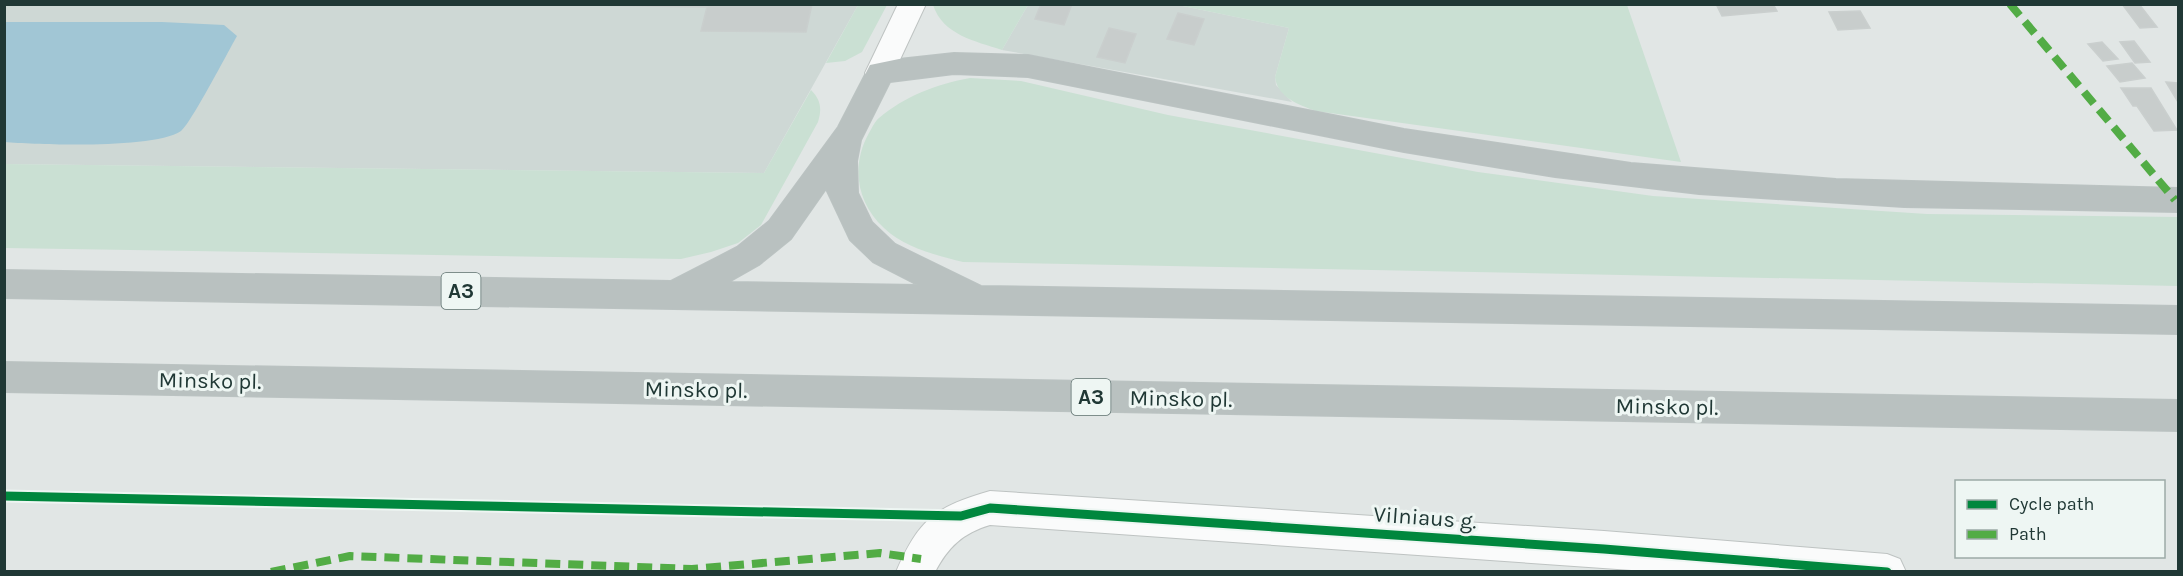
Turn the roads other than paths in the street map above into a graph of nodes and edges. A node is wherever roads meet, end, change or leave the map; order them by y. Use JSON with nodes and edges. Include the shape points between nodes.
{"nodes":[{"id":1,"x":912,"y":4,"type":"edge"},
{"id":2,"x":880,"y":72,"type":"junction"},
{"id":3,"x":849,"y":134,"type":"junction"},
{"id":4,"x":2178,"y":200,"type":"edge"},
{"id":5,"x":4,"y":284,"type":"edge"},
{"id":6,"x":677,"y":294,"type":"junction"},
{"id":7,"x":978,"y":299,"type":"junction"},
{"id":8,"x":2178,"y":320,"type":"edge"},
{"id":9,"x":4,"y":377,"type":"edge"},
{"id":10,"x":2178,"y":416,"type":"edge"},
{"id":11,"x":915,"y":572,"type":"edge"},
{"id":12,"x":1887,"y":572,"type":"edge"}],
"edges":[{"from":1,"to":2,"type":"street"},
{"from":2,"to":3,"type":"highway"},
{"from":2,"to":4,"type":"highway","via":[[953,62],[1028,66],[1473,154],[1632,175],[1881,195]]},
{"from":3,"to":6,"type":"highway","via":[[780,231],[748,256]]},
{"from":3,"to":7,"type":"highway","via":[[842,161],[842,193],[861,231],[884,253]]},
{"from":5,"to":6,"type":"highway","number":"A3"},
{"from":6,"to":7,"type":"highway","number":"A3"},
{"from":7,"to":8,"type":"highway","number":"A3"},
{"from":9,"to":10,"type":"highway","name":"Minsko pl.","number":"A3"},
{"from":11,"to":12,"type":"street","name":"Vilniaus g.","via":[[932,538],[961,516],[990,508]]}]}
